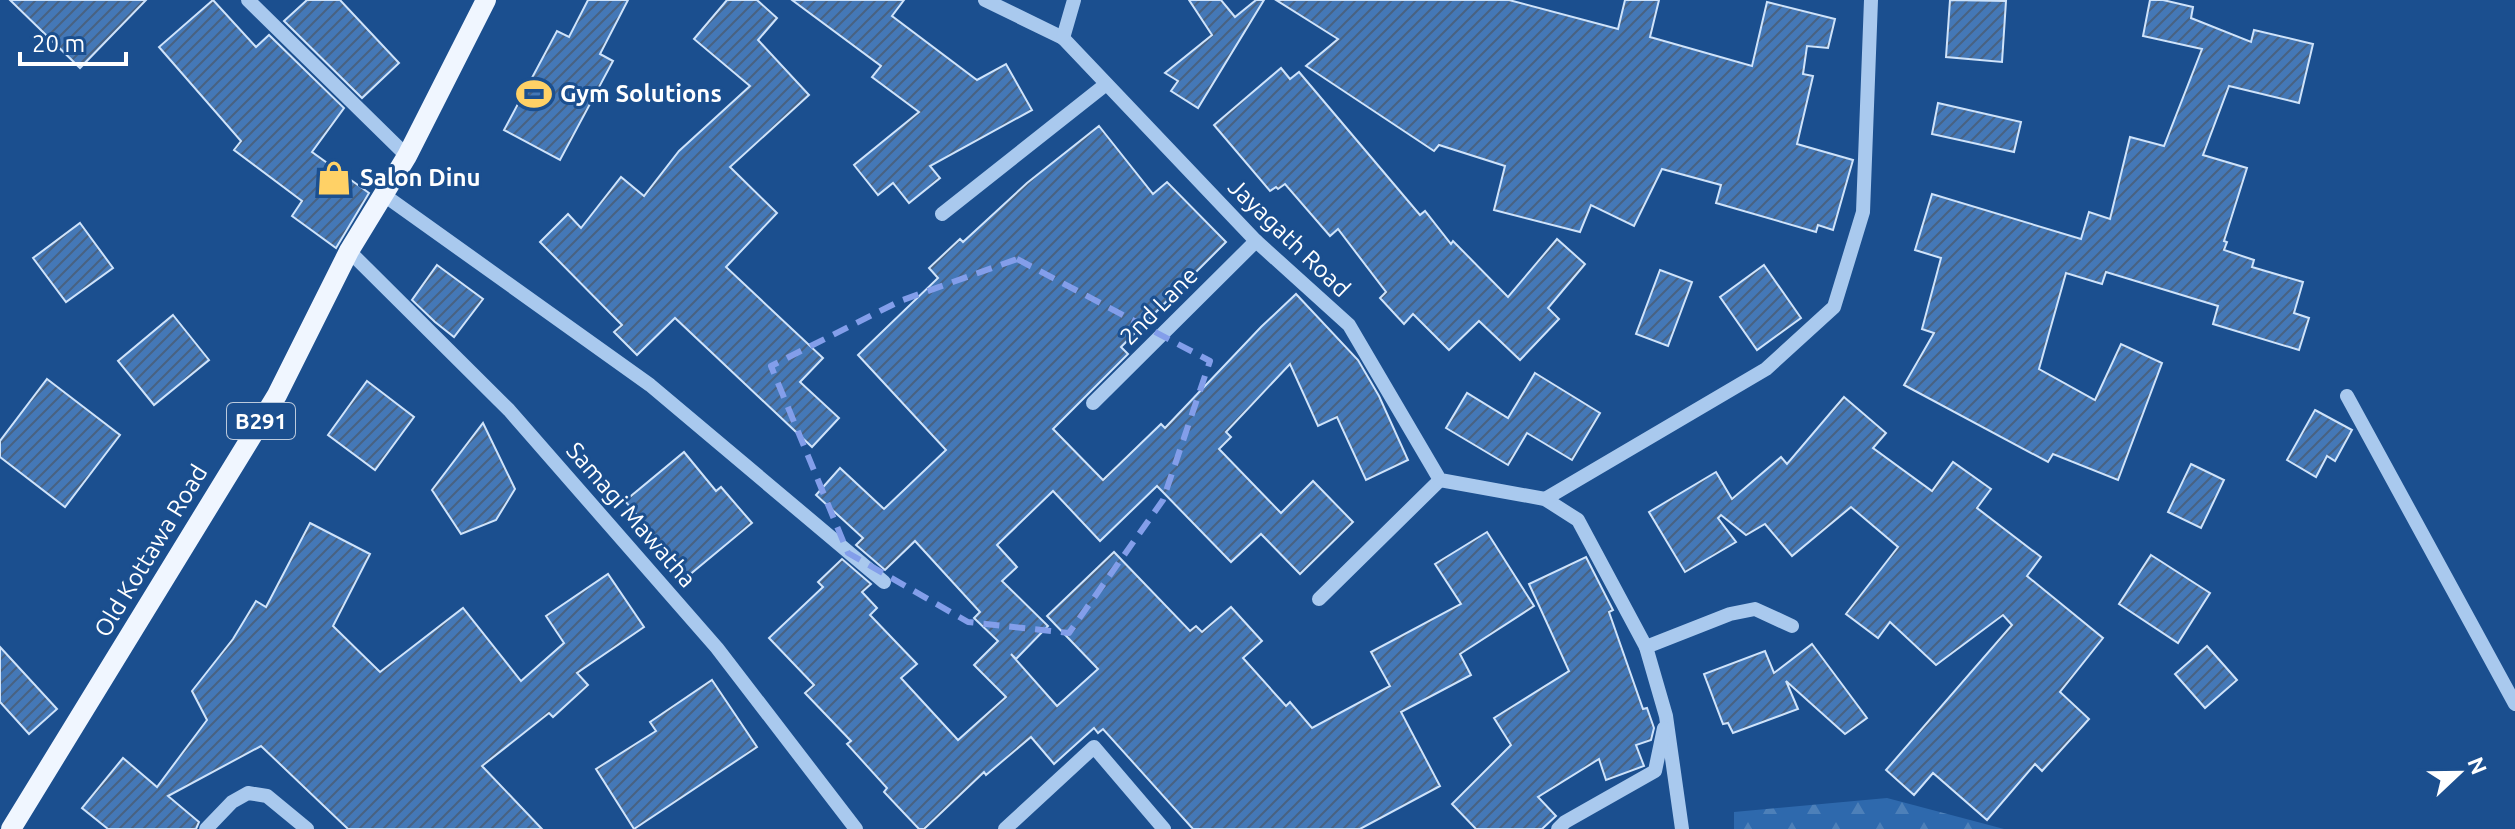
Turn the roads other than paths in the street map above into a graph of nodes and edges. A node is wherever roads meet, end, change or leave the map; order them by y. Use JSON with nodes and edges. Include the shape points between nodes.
{"nodes":[{"id":1,"x":248,"y":0,"type":"edge"},
{"id":2,"x":486,"y":0,"type":"edge"},
{"id":3,"x":985,"y":0,"type":"edge"},
{"id":4,"x":1074,"y":0,"type":"edge"},
{"id":5,"x":1871,"y":0,"type":"edge"},
{"id":6,"x":1063,"y":38,"type":"junction"},
{"id":7,"x":1105,"y":85,"type":"junction"},
{"id":8,"x":407,"y":156,"type":"junction"},
{"id":9,"x":384,"y":195,"type":"junction"},
{"id":10,"x":942,"y":214,"type":"dead end"},
{"id":11,"x":1256,"y":241,"type":"junction"},
{"id":12,"x":349,"y":251,"type":"junction"},
{"id":13,"x":2347,"y":396,"type":"dead end"},
{"id":14,"x":1093,"y":403,"type":"dead end"},
{"id":15,"x":1440,"y":480,"type":"junction"},
{"id":16,"x":1545,"y":499,"type":"junction"},
{"id":17,"x":884,"y":582,"type":"dead end"},
{"id":18,"x":1319,"y":599,"type":"dead end"},
{"id":19,"x":1792,"y":626,"type":"dead end"},
{"id":20,"x":1646,"y":647,"type":"junction"},
{"id":21,"x":2515,"y":704,"type":"edge"},
{"id":22,"x":1666,"y":716,"type":"junction"},
{"id":23,"x":20,"y":825,"type":"edge"},
{"id":24,"x":206,"y":829,"type":"edge"},
{"id":25,"x":307,"y":829,"type":"edge"},
{"id":26,"x":856,"y":829,"type":"edge"},
{"id":27,"x":1005,"y":829,"type":"edge"},
{"id":28,"x":1164,"y":829,"type":"edge"},
{"id":29,"x":1558,"y":829,"type":"edge"},
{"id":30,"x":1682,"y":829,"type":"edge"}],
"edges":[{"from":1,"to":8,"type":"street"},
{"from":2,"to":8,"type":"main road","name":"Old Kottawa Road","number":"B291"},
{"from":3,"to":6,"type":"street","name":"Jayagath Road"},
{"from":4,"to":6,"type":"street"},
{"from":5,"to":16,"type":"street","via":[[1863,212],[1834,307],[1766,369]]},
{"from":6,"to":7,"type":"street","name":"Jayagath Road"},
{"from":7,"to":10,"type":"street"},
{"from":7,"to":11,"type":"street","name":"Jayagath Road"},
{"from":8,"to":9,"type":"main road","name":"Old Kottawa Road","number":"B291"},
{"from":9,"to":12,"type":"main road","name":"Old Kottawa Road","number":"B291"},
{"from":9,"to":17,"type":"street","via":[[650,385]]},
{"from":11,"to":14,"type":"street","name":"2nd Lane"},
{"from":11,"to":15,"type":"street","name":"Jayagath Road","via":[[1349,325]]},
{"from":12,"to":23,"type":"main road","name":"Old Kottawa Road","number":"B291","via":[[277,395]]},
{"from":12,"to":26,"type":"street","name":"Samagi Mawatha","via":[[509,410],[572,481],[717,648]]},
{"from":13,"to":21,"type":"street"},
{"from":15,"to":16,"type":"street"},
{"from":15,"to":18,"type":"street"},
{"from":16,"to":20,"type":"street","via":[[1578,520]]},
{"from":19,"to":20,"type":"street","via":[[1755,609]]},
{"from":20,"to":22,"type":"street"},
{"from":22,"to":29,"type":"street","via":[[1655,771]]},
{"from":22,"to":30,"type":"street"},
{"from":24,"to":25,"type":"street","via":[[248,793],[267,796]]},
{"from":27,"to":28,"type":"street","via":[[1094,747]]}]}
